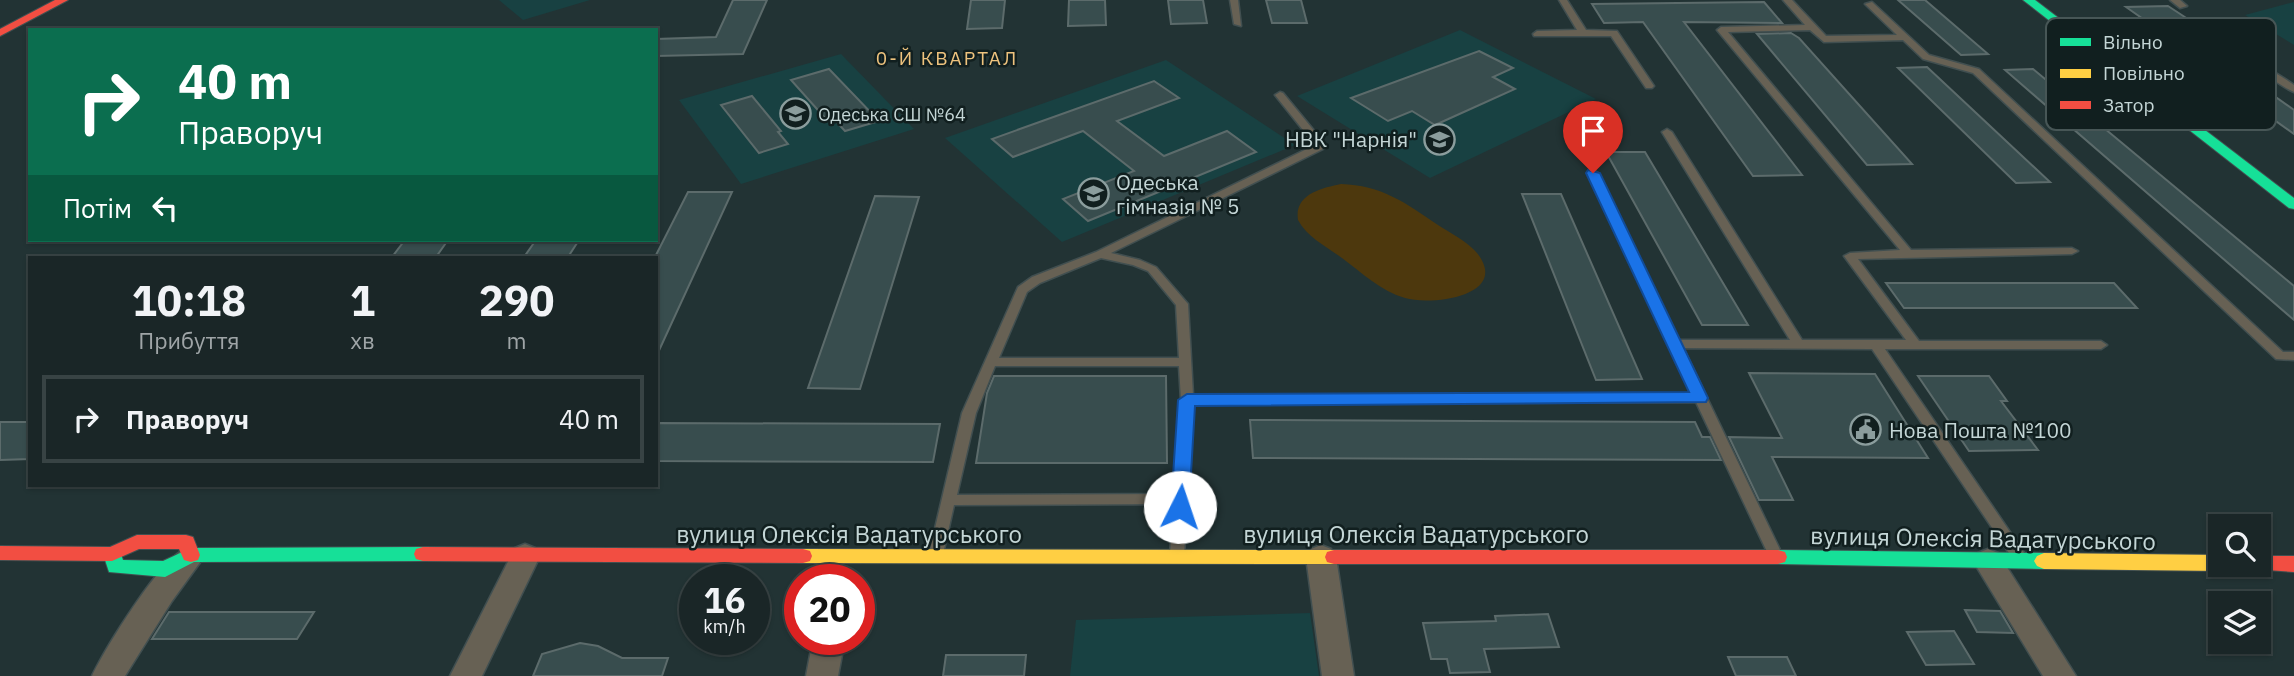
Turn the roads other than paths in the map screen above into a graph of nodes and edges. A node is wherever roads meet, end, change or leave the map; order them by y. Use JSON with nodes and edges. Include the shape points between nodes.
{"nodes":[{"id":1,"x":63,"y":0,"type":"edge"},
{"id":2,"x":1234,"y":0,"type":"edge"},
{"id":3,"x":1563,"y":0,"type":"edge"},
{"id":4,"x":1787,"y":0,"type":"edge"},
{"id":5,"x":2028,"y":0,"type":"edge"},
{"id":6,"x":2174,"y":0,"type":"edge"},
{"id":7,"x":1869,"y":4,"type":"dead end"},
{"id":8,"x":2183,"y":6,"type":"dead end"},
{"id":9,"x":2051,"y":18,"type":"edge"},
{"id":10,"x":1238,"y":23,"type":"dead end"},
{"id":11,"x":1812,"y":27,"type":"junction"},
{"id":12,"x":0,"y":33,"type":"edge"},
{"id":13,"x":1583,"y":33,"type":"junction"},
{"id":14,"x":1537,"y":34,"type":"dead end"},
{"id":15,"x":1905,"y":37,"type":"junction"},
{"id":16,"x":2276,"y":77,"type":"edge"},
{"id":17,"x":1649,"y":86,"type":"dead end"},
{"id":18,"x":2294,"y":89,"type":"edge"},
{"id":19,"x":1280,"y":95,"type":"dead end"},
{"id":20,"x":2196,"y":130,"type":"edge"},
{"id":21,"x":1667,"y":132,"type":"dead end"},
{"id":22,"x":1593,"y":173,"type":"dead end"},
{"id":23,"x":2294,"y":205,"type":"edge"},
{"id":24,"x":2072,"y":251,"type":"dead end"},
{"id":25,"x":1908,"y":253,"type":"junction"},
{"id":26,"x":1100,"y":254,"type":"junction"},
{"id":27,"x":1675,"y":344,"type":"junction"},
{"id":28,"x":1799,"y":345,"type":"junction"},
{"id":29,"x":1916,"y":345,"type":"junction"},
{"id":30,"x":2101,"y":345,"type":"dead end"},
{"id":31,"x":1877,"y":346,"type":"junction"},
{"id":32,"x":2294,"y":356,"type":"edge"},
{"id":33,"x":991,"y":362,"type":"junction"},
{"id":34,"x":1186,"y":362,"type":"junction"},
{"id":35,"x":1700,"y":398,"type":"junction"},
{"id":36,"x":1187,"y":400,"type":"junction"},
{"id":37,"x":1181,"y":499,"type":"junction"},
{"id":38,"x":949,"y":500,"type":"junction"},
{"id":39,"x":0,"y":553,"type":"edge"},
{"id":40,"x":112,"y":554,"type":"junction"},
{"id":41,"x":191,"y":555,"type":"junction"},
{"id":42,"x":525,"y":556,"type":"junction"},
{"id":43,"x":1177,"y":556,"type":"junction"},
{"id":44,"x":936,"y":557,"type":"junction"},
{"id":45,"x":1321,"y":557,"type":"junction"},
{"id":46,"x":1776,"y":558,"type":"junction"},
{"id":47,"x":1989,"y":561,"type":"junction"},
{"id":48,"x":2022,"y":562,"type":"junction"},
{"id":49,"x":2208,"y":563,"type":"edge"},
{"id":50,"x":875,"y":564,"type":"edge"},
{"id":51,"x":2271,"y":564,"type":"edge"},
{"id":52,"x":2294,"y":564,"type":"edge"},
{"id":53,"x":784,"y":566,"type":"edge"},
{"id":54,"x":826,"y":655,"type":"edge"},
{"id":55,"x":108,"y":676,"type":"edge"},
{"id":56,"x":467,"y":676,"type":"edge"},
{"id":57,"x":822,"y":676,"type":"edge"},
{"id":58,"x":1338,"y":676,"type":"edge"},
{"id":59,"x":2060,"y":676,"type":"edge"}],
"edges":[{"from":1,"to":12,"type":"main road"},
{"from":2,"to":10,"type":"lane"},
{"from":3,"to":13,"type":"lane"},
{"from":4,"to":11,"type":"lane"},
{"from":5,"to":9,"type":"main road"},
{"from":6,"to":8,"type":"lane"},
{"from":7,"to":15,"type":"lane"},
{"from":11,"to":15,"type":"lane","via":[[1824,39]]},
{"from":11,"to":25,"type":"lane","via":[[1721,30]]},
{"from":13,"to":14,"type":"lane"},
{"from":13,"to":17,"type":"lane","via":[[1614,33]]},
{"from":15,"to":32,"type":"lane","via":[[1926,57],[1976,71],[2280,356]]},
{"from":16,"to":18,"type":"lane"},
{"from":19,"to":26,"type":"lane","via":[[1321,146]]},
{"from":20,"to":23,"type":"main road"},
{"from":21,"to":28,"type":"lane"},
{"from":22,"to":27,"type":"lane"},
{"from":24,"to":25,"type":"lane"},
{"from":25,"to":29,"type":"lane","via":[[1850,256]]},
{"from":26,"to":33,"type":"lane","via":[[1022,290]]},
{"from":26,"to":34,"type":"lane","via":[[1136,262],[1168,285],[1182,304]]},
{"from":27,"to":28,"type":"lane"},
{"from":27,"to":35,"type":"lane"},
{"from":28,"to":31,"type":"lane"},
{"from":29,"to":30,"type":"lane"},
{"from":29,"to":31,"type":"lane"},
{"from":31,"to":48,"type":"lane"},
{"from":33,"to":34,"type":"lane"},
{"from":33,"to":38,"type":"lane","via":[[969,413]]},
{"from":34,"to":36,"type":"lane"},
{"from":35,"to":36,"type":"lane"},
{"from":35,"to":46,"type":"lane"},
{"from":36,"to":37,"type":"lane"},
{"from":37,"to":38,"type":"lane"},
{"from":37,"to":43,"type":"lane"},
{"from":38,"to":44,"type":"lane"},
{"from":39,"to":40,"type":"main road","name":"вулиця Олексія Вадатурського"},
{"from":40,"to":41,"type":"main road","name":"вулиця Олексія Вадатурського","via":[[137,542],[186,542]]},
{"from":40,"to":41,"type":"main road","name":"вулиця Олексія Вадатурського","via":[[116,567],[165,569]]},
{"from":41,"to":42,"type":"main road","name":"вулиця Олексія Вадатурського"},
{"from":41,"to":55,"type":"street"},
{"from":42,"to":53,"type":"main road","name":"вулиця Олексія Вадатурського"},
{"from":42,"to":56,"type":"street"},
{"from":43,"to":44,"type":"main road","name":"вулиця Олексія Вадатурського"},
{"from":43,"to":45,"type":"main road","name":"вулиця Олексія Вадатурського"},
{"from":44,"to":50,"type":"main road","name":"вулиця Олексія Вадатурського"},
{"from":45,"to":46,"type":"main road","name":"вулиця Олексія Вадатурського"},
{"from":45,"to":58,"type":"street"},
{"from":46,"to":47,"type":"main road","name":"вулиця Олексія Вадатурського"},
{"from":47,"to":48,"type":"main road","name":"вулиця Олексія Вадатурського"},
{"from":47,"to":59,"type":"street"},
{"from":48,"to":49,"type":"main road","name":"вулиця Олексія Вадатурського"},
{"from":51,"to":52,"type":"main road"},
{"from":54,"to":57,"type":"street"}]}
